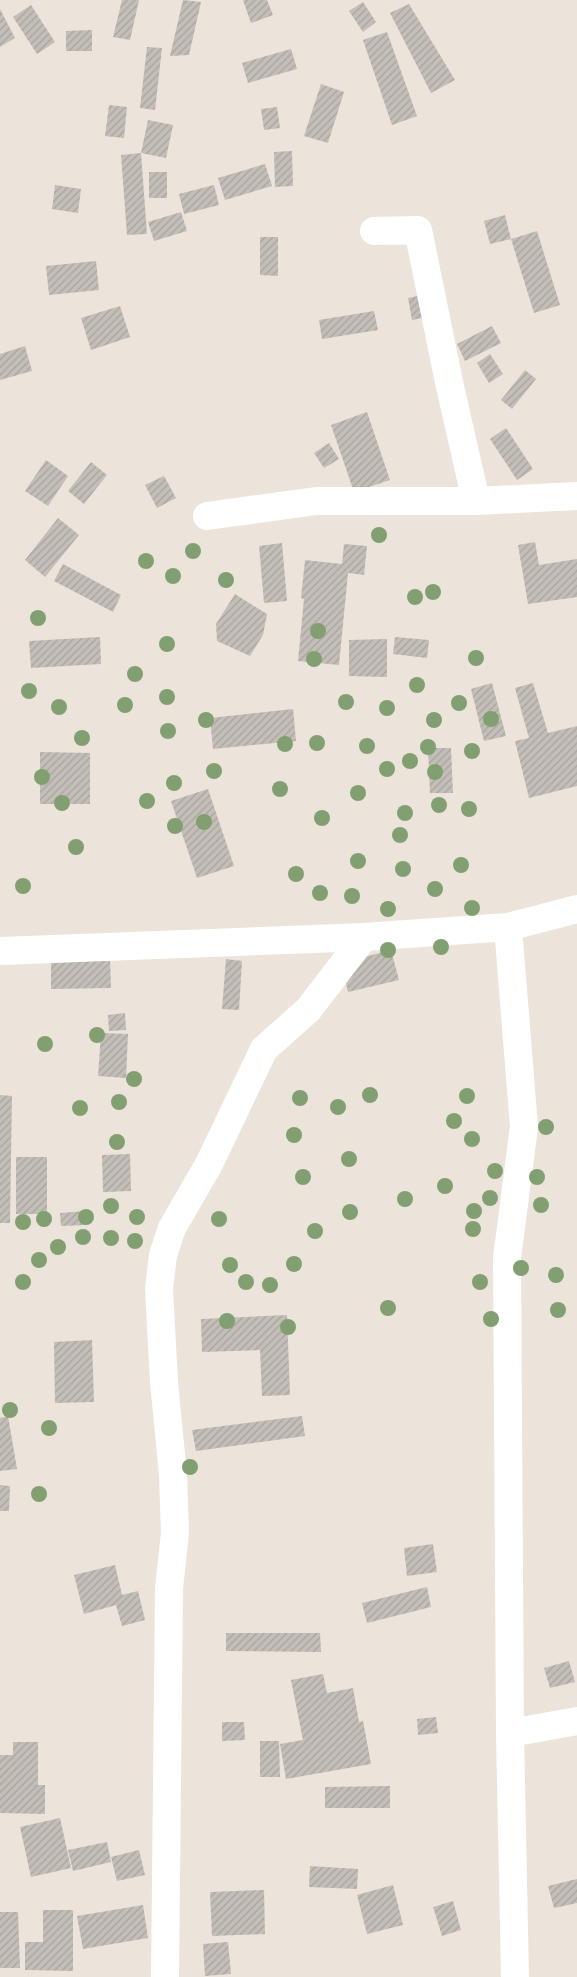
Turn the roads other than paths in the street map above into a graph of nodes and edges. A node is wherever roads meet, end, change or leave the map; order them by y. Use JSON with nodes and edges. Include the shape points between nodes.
{"nodes":[{"id":1,"x":374,"y":231,"type":"dead end"},
{"id":2,"x":577,"y":496,"type":"edge"},
{"id":3,"x":476,"y":501,"type":"junction"},
{"id":4,"x":207,"y":516,"type":"dead end"},
{"id":5,"x":577,"y":909,"type":"edge"},
{"id":6,"x":508,"y":928,"type":"junction"},
{"id":7,"x":364,"y":937,"type":"junction"},
{"id":8,"x":0,"y":951,"type":"edge"},
{"id":9,"x":577,"y":1721,"type":"edge"},
{"id":10,"x":510,"y":1733,"type":"junction"},
{"id":11,"x":165,"y":1977,"type":"edge"},
{"id":12,"x":515,"y":1977,"type":"edge"}],
"edges":[{"from":1,"to":3,"type":"street","via":[[418,230]]},
{"from":2,"to":3,"type":"street"},
{"from":3,"to":4,"type":"street","via":[[316,501]]},
{"from":5,"to":6,"type":"street"},
{"from":6,"to":7,"type":"street"},
{"from":6,"to":10,"type":"street","via":[[524,1127],[507,1258]]},
{"from":7,"to":8,"type":"street"},
{"from":7,"to":11,"type":"street","via":[[308,1010],[264,1049],[209,1164],[172,1228],[163,1255],[158,1290],[175,1533],[169,1588]]},
{"from":9,"to":10,"type":"street"},
{"from":10,"to":12,"type":"street"}]}
